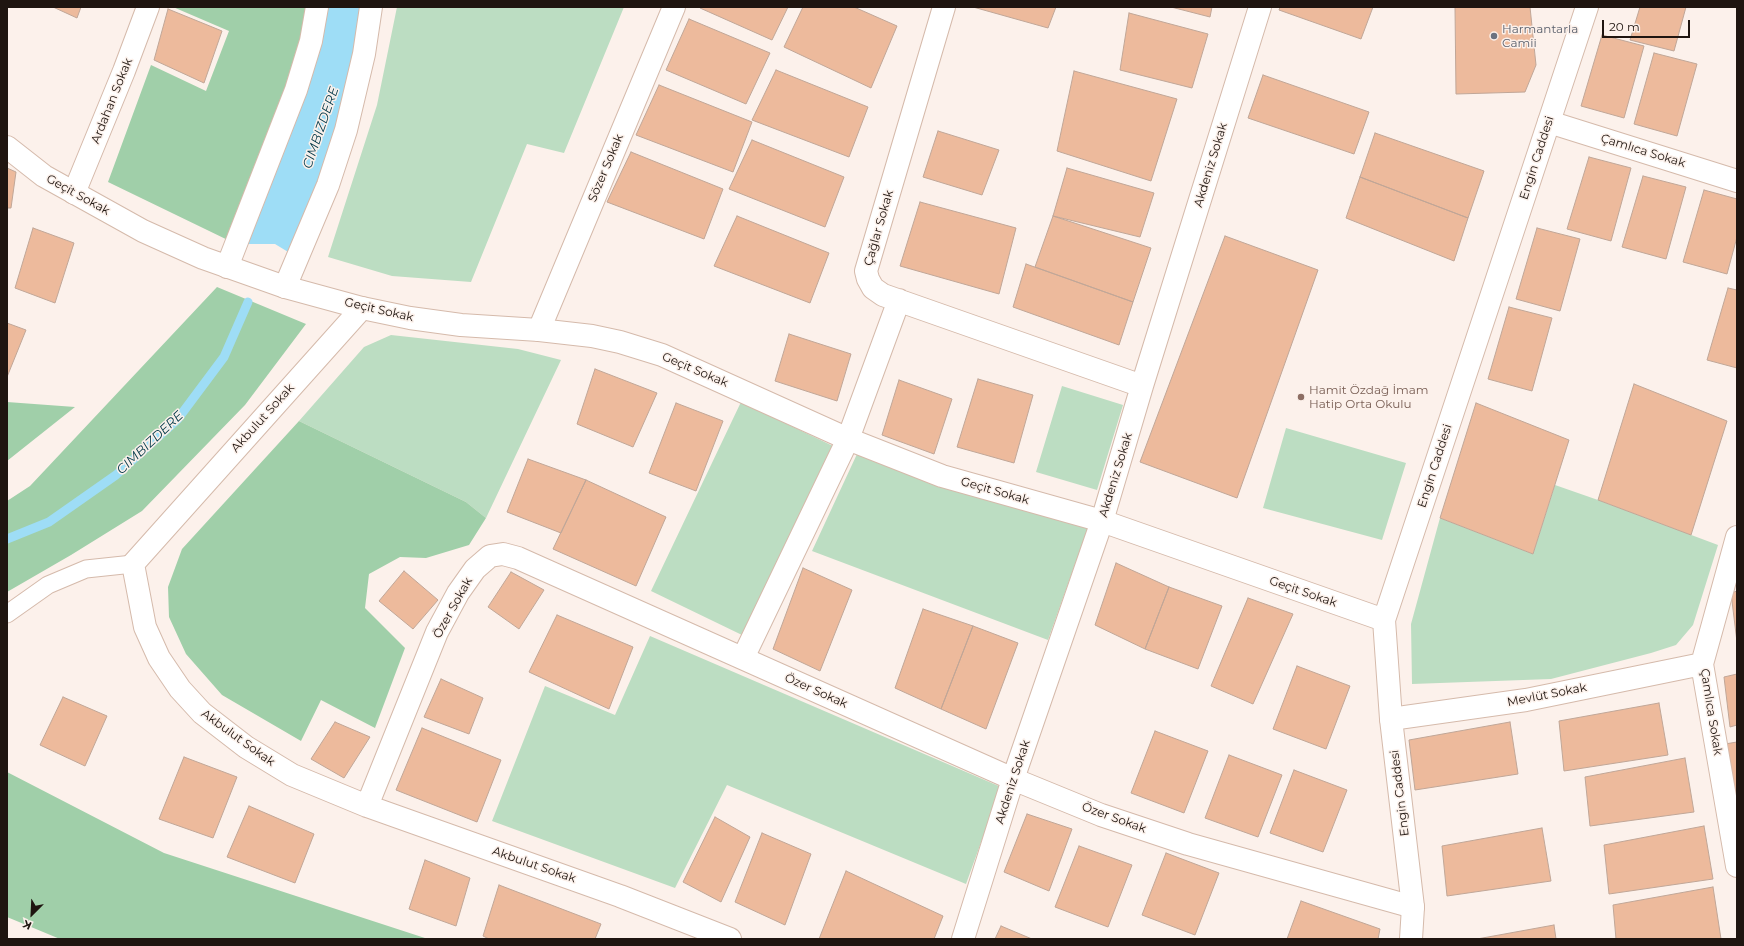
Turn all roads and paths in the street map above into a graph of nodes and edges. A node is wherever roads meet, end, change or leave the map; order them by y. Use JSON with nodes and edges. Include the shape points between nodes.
{"nodes":[{"id":1,"x":148,"y":7,"type":"edge"},
{"id":2,"x":317,"y":7,"type":"edge"},
{"id":3,"x":371,"y":7,"type":"edge"},
{"id":4,"x":674,"y":7,"type":"edge"},
{"id":5,"x":944,"y":7,"type":"edge"},
{"id":6,"x":1260,"y":7,"type":"edge"},
{"id":7,"x":1587,"y":7,"type":"edge"},
{"id":8,"x":1549,"y":122,"type":"junction"},
{"id":9,"x":7,"y":147,"type":"edge"},
{"id":10,"x":1737,"y":181,"type":"edge"},
{"id":11,"x":74,"y":193,"type":"junction"},
{"id":12,"x":227,"y":267,"type":"junction"},
{"id":13,"x":285,"y":287,"type":"junction"},
{"id":14,"x":899,"y":300,"type":"junction"},
{"id":15,"x":362,"y":308,"type":"junction"},
{"id":16,"x":539,"y":330,"type":"junction"},
{"id":17,"x":1142,"y":386,"type":"junction"},
{"id":18,"x":848,"y":440,"type":"junction"},
{"id":19,"x":1102,"y":521,"type":"junction"},
{"id":20,"x":1737,"y":537,"type":"edge"},
{"id":21,"x":133,"y":564,"type":"junction"},
{"id":22,"x":7,"y":614,"type":"edge"},
{"id":23,"x":1384,"y":620,"type":"junction"},
{"id":24,"x":743,"y":658,"type":"junction"},
{"id":25,"x":1702,"y":664,"type":"junction"},
{"id":26,"x":1391,"y":719,"type":"junction"},
{"id":27,"x":1013,"y":779,"type":"junction"},
{"id":28,"x":367,"y":806,"type":"junction"},
{"id":29,"x":1737,"y":866,"type":"edge"},
{"id":30,"x":1413,"y":907,"type":"junction"},
{"id":31,"x":730,"y":939,"type":"edge"},
{"id":32,"x":963,"y":939,"type":"edge"},
{"id":33,"x":1411,"y":939,"type":"edge"}],
"edges":[{"from":1,"to":11,"type":"street","name":"Ardahan Sokak"},
{"from":2,"to":12,"type":"street","via":[[311,41],[296,90]]},
{"from":3,"to":13,"type":"street","via":[[364,54],[346,130],[328,185]]},
{"from":4,"to":16,"type":"street","name":"Sözer Sokak"},
{"from":5,"to":14,"type":"street","name":"Çağlar Sokak","via":[[866,270],[874,288],[883,295]]},
{"from":6,"to":17,"type":"street","name":"Akdeniz Sokak"},
{"from":7,"to":8,"type":"street","name":"Engin Caddesi"},
{"from":8,"to":10,"type":"street","name":"Çamlıca Sokak"},
{"from":8,"to":23,"type":"street","name":"Engin Caddesi"},
{"from":9,"to":11,"type":"street","name":"Geçit Sokak","via":[[44,176]]},
{"from":11,"to":12,"type":"street","name":"Geçit Sokak","via":[[143,231]]},
{"from":12,"to":13,"type":"street","name":"Geçit Sokak"},
{"from":13,"to":15,"type":"street","name":"Geçit Sokak"},
{"from":14,"to":17,"type":"street","name":"Çağlar Sokak"},
{"from":14,"to":18,"type":"street"},
{"from":15,"to":16,"type":"street","name":"Geçit Sokak","via":[[461,325]]},
{"from":15,"to":21,"type":"street","name":"Akbulut Sokak"},
{"from":16,"to":18,"type":"street","name":"Geçit Sokak","via":[[592,336],[662,355]]},
{"from":17,"to":19,"type":"street","name":"Akdeniz Sokak"},
{"from":18,"to":19,"type":"street","name":"Geçit Sokak","via":[[942,476]]},
{"from":18,"to":24,"type":"street"},
{"from":19,"to":23,"type":"street","name":"Geçit Sokak"},
{"from":19,"to":27,"type":"street","name":"Akdeniz Sokak"},
{"from":20,"to":25,"type":"street","name":"Çamlıca Sokak"},
{"from":21,"to":22,"type":"lane","via":[[86,569],[48,585]]},
{"from":21,"to":28,"type":"street","name":"Akbulut Sokak","via":[[145,628],[159,658],[180,689],[202,714],[246,747],[292,775]]},
{"from":23,"to":26,"type":"street","name":"Engin Caddesi"},
{"from":24,"to":27,"type":"street","name":"Özer Sokak"},
{"from":24,"to":28,"type":"street","name":"Özer Sokak","via":[[518,558],[503,554],[490,556],[475,569],[458,593],[437,632]]},
{"from":25,"to":26,"type":"street","name":"Mevlüt Sokak","via":[[1526,700]]},
{"from":25,"to":29,"type":"street","name":"Çamlıca Sokak"},
{"from":26,"to":30,"type":"street","name":"Engin Caddesi"},
{"from":27,"to":30,"type":"street","name":"Özer Sokak","via":[[1101,815],[1188,844]]},
{"from":27,"to":32,"type":"street","name":"Akdeniz Sokak"},
{"from":28,"to":31,"type":"street","name":"Akbulut Sokak","via":[[620,896]]},
{"from":30,"to":33,"type":"street","name":"Engin Caddesi"}]}
